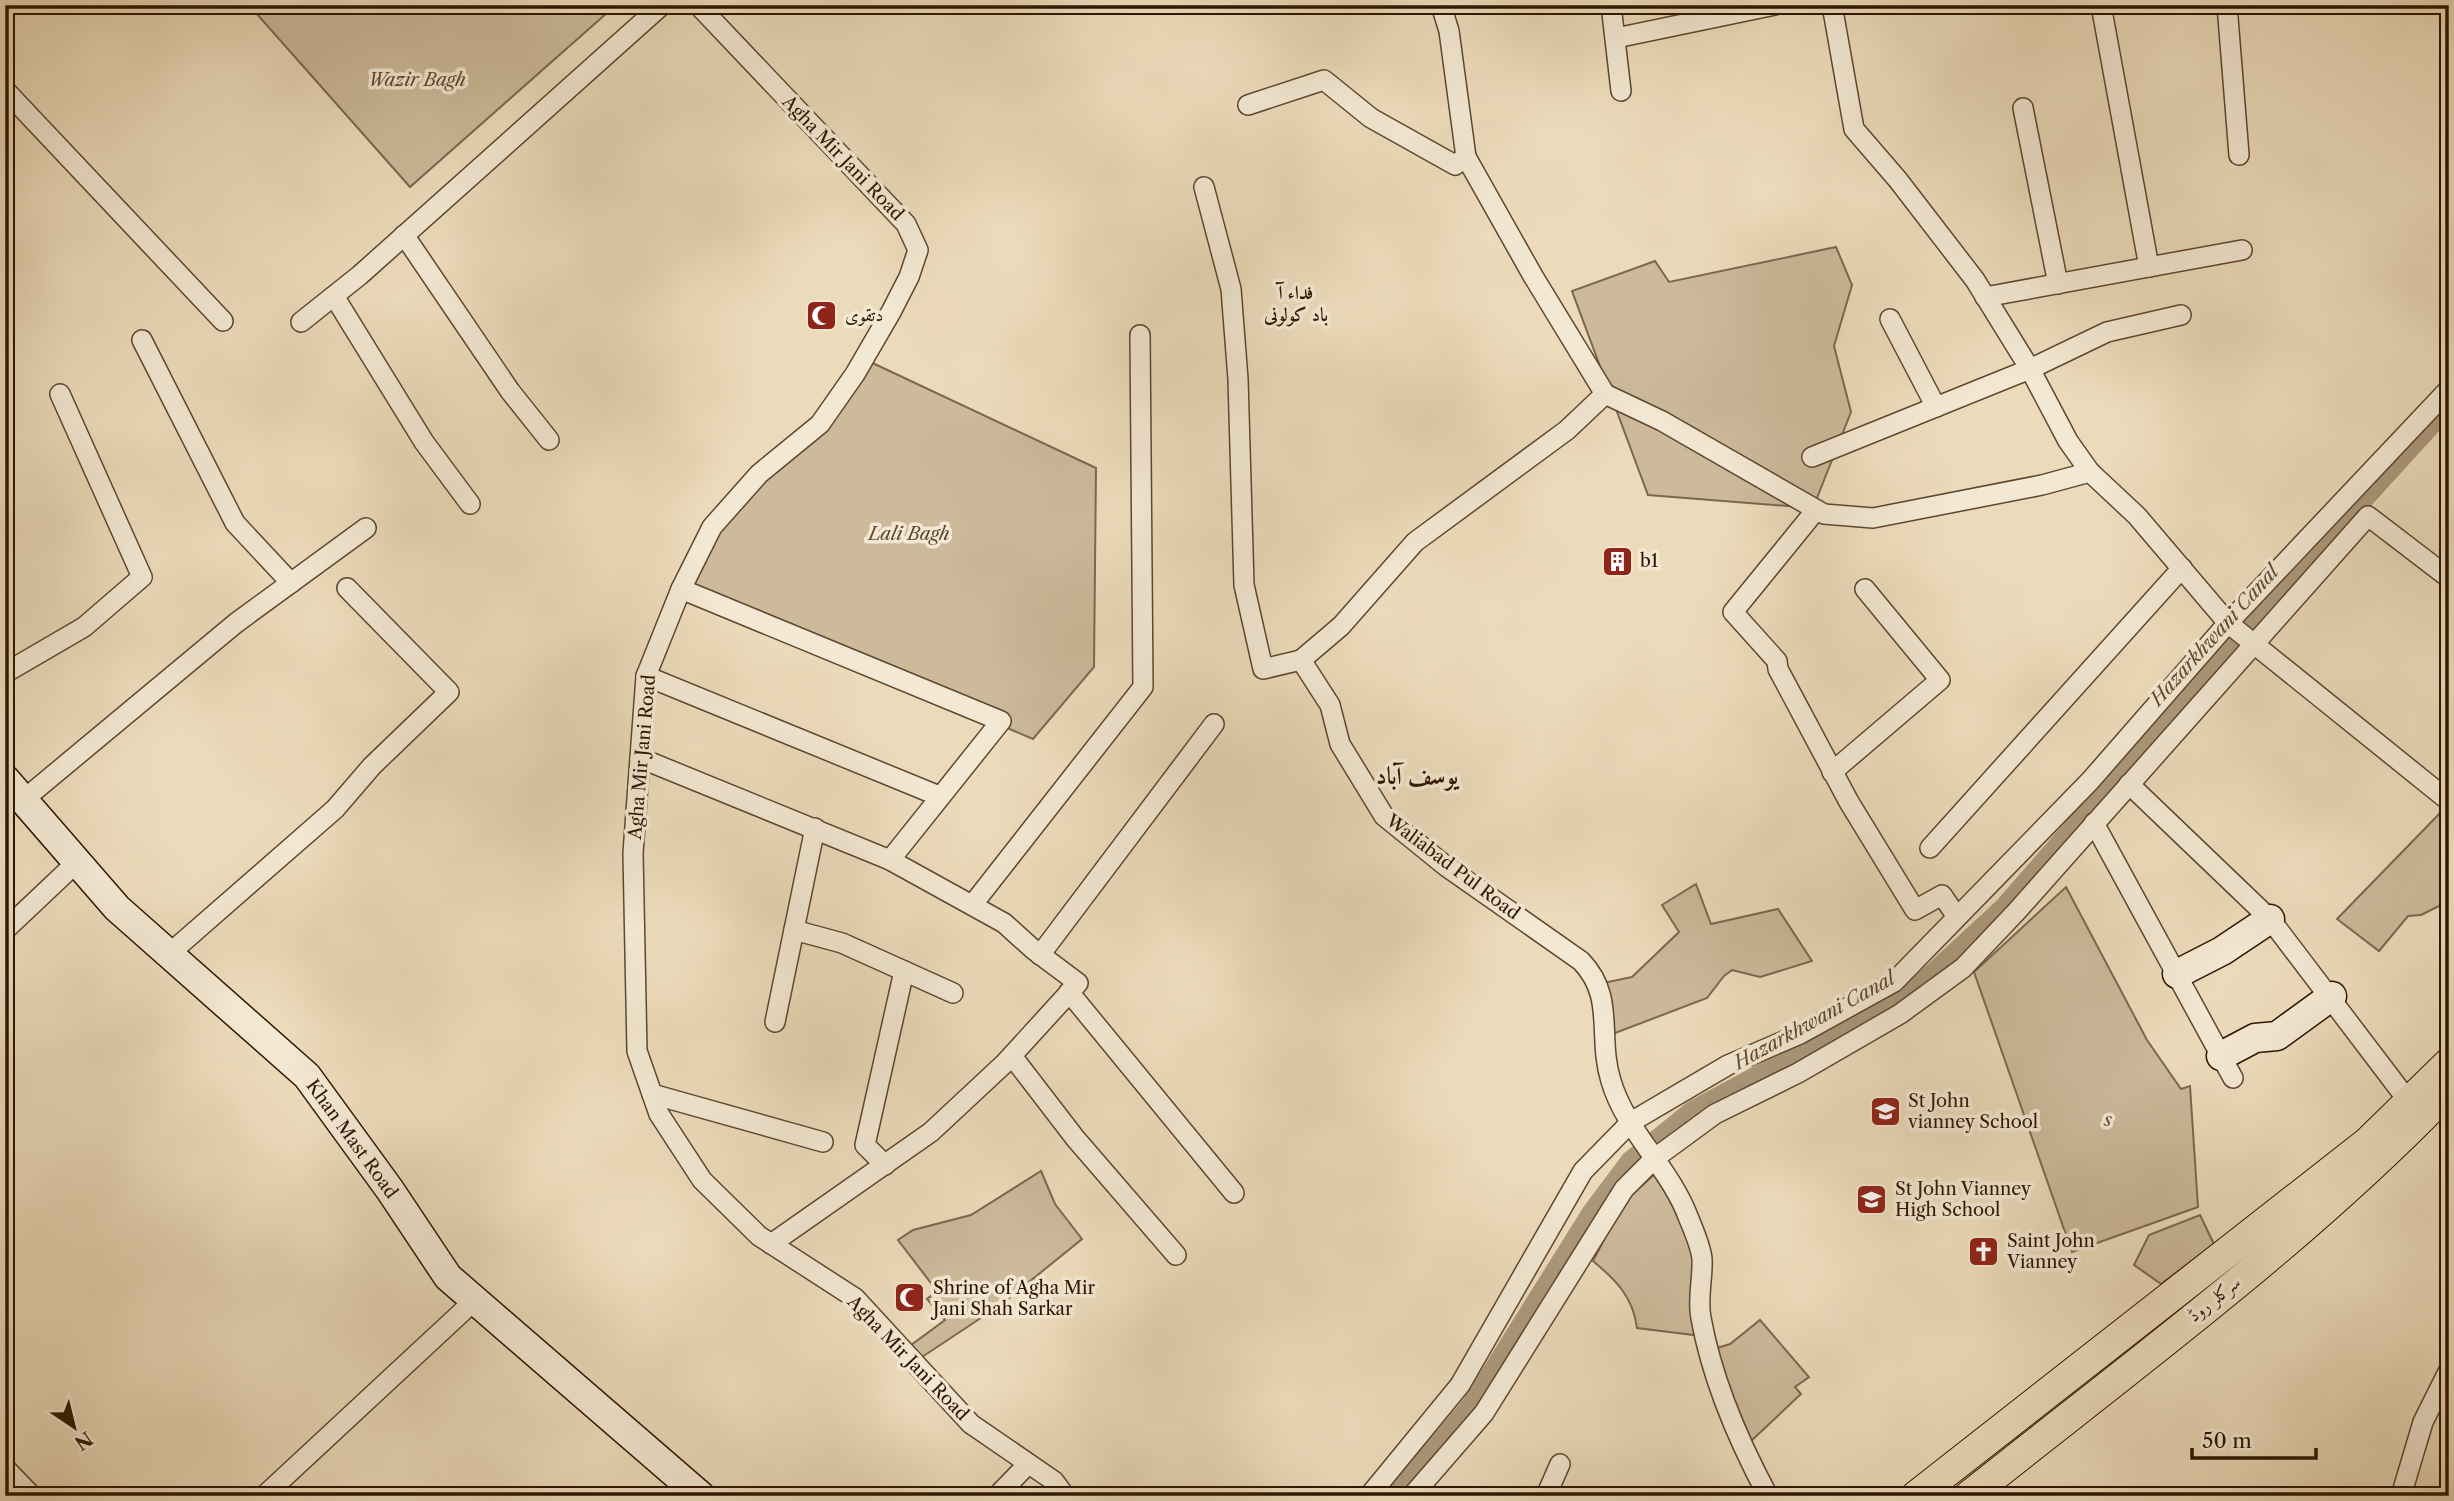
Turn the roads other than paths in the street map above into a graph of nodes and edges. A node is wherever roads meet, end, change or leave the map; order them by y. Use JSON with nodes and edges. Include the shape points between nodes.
{"nodes":[{"id":1,"x":662,"y":5,"type":"edge"},
{"id":2,"x":698,"y":5,"type":"edge"},
{"id":3,"x":1441,"y":5,"type":"edge"},
{"id":4,"x":1611,"y":5,"type":"edge"},
{"id":5,"x":1775,"y":5,"type":"edge"},
{"id":6,"x":1832,"y":5,"type":"edge"},
{"id":7,"x":2101,"y":5,"type":"edge"},
{"id":8,"x":2227,"y":5,"type":"edge"},
{"id":9,"x":1616,"y":38,"type":"junction"},
{"id":10,"x":5,"y":90,"type":"edge"},
{"id":11,"x":1621,"y":91,"type":"dead end"},
{"id":12,"x":1248,"y":105,"type":"dead end"},
{"id":13,"x":2023,"y":108,"type":"dead end"},
{"id":14,"x":2239,"y":155,"type":"dead end"},
{"id":15,"x":1466,"y":157,"type":"junction"},
{"id":16,"x":1204,"y":187,"type":"dead end"},
{"id":17,"x":404,"y":235,"type":"junction"},
{"id":18,"x":2242,"y":250,"type":"dead end"},
{"id":19,"x":2149,"y":267,"type":"junction"},
{"id":20,"x":2058,"y":284,"type":"junction"},
{"id":21,"x":334,"y":296,"type":"junction"},
{"id":22,"x":1985,"y":297,"type":"junction"},
{"id":23,"x":2181,"y":316,"type":"dead end"},
{"id":24,"x":1890,"y":319,"type":"dead end"},
{"id":25,"x":223,"y":321,"type":"dead end"},
{"id":26,"x":301,"y":323,"type":"dead end"},
{"id":27,"x":1140,"y":335,"type":"dead end"},
{"id":28,"x":142,"y":340,"type":"dead end"},
{"id":29,"x":2029,"y":369,"type":"junction"},
{"id":30,"x":2449,"y":389,"type":"edge"},
{"id":31,"x":60,"y":394,"type":"dead end"},
{"id":32,"x":1605,"y":394,"type":"junction"},
{"id":33,"x":1936,"y":407,"type":"junction"},
{"id":34,"x":549,"y":440,"type":"dead end"},
{"id":35,"x":1812,"y":457,"type":"dead end"},
{"id":36,"x":2090,"y":472,"type":"junction"},
{"id":37,"x":470,"y":504,"type":"dead end"},
{"id":38,"x":1816,"y":510,"type":"junction"},
{"id":39,"x":366,"y":528,"type":"dead end"},
{"id":40,"x":2182,"y":568,"type":"junction"},
{"id":41,"x":2449,"y":578,"type":"edge"},
{"id":42,"x":291,"y":583,"type":"junction"},
{"id":43,"x":347,"y":588,"type":"dead end"},
{"id":44,"x":681,"y":589,"type":"junction"},
{"id":45,"x":1865,"y":589,"type":"dead end"},
{"id":46,"x":2228,"y":623,"type":"junction"},
{"id":47,"x":2253,"y":643,"type":"junction"},
{"id":48,"x":1301,"y":660,"type":"junction"},
{"id":49,"x":5,"y":673,"type":"edge"},
{"id":50,"x":646,"y":676,"type":"junction"},
{"id":51,"x":1214,"y":724,"type":"dead end"},
{"id":52,"x":640,"y":758,"type":"junction"},
{"id":53,"x":1832,"y":772,"type":"junction"},
{"id":54,"x":2129,"y":784,"type":"junction"},
{"id":55,"x":13,"y":790,"type":"edge"},
{"id":56,"x":939,"y":796,"type":"junction"},
{"id":57,"x":2449,"y":801,"type":"edge"},
{"id":58,"x":2094,"y":823,"type":"junction"},
{"id":59,"x":815,"y":828,"type":"junction"},
{"id":60,"x":1930,"y":848,"type":"dead end"},
{"id":61,"x":890,"y":860,"type":"junction"},
{"id":62,"x":77,"y":862,"type":"junction"},
{"id":63,"x":973,"y":904,"type":"junction"},
{"id":64,"x":1957,"y":917,"type":"junction"},
{"id":65,"x":2270,"y":919,"type":"junction"},
{"id":66,"x":5,"y":930,"type":"edge"},
{"id":67,"x":794,"y":930,"type":"junction"},
{"id":68,"x":169,"y":954,"type":"junction"},
{"id":69,"x":1040,"y":955,"type":"junction"},
{"id":70,"x":904,"y":971,"type":"junction"},
{"id":71,"x":2177,"y":974,"type":"junction"},
{"id":72,"x":1069,"y":992,"type":"junction"},
{"id":73,"x":953,"y":993,"type":"dead end"},
{"id":74,"x":2332,"y":996,"type":"junction"},
{"id":75,"x":775,"y":1022,"type":"dead end"},
{"id":76,"x":1012,"y":1056,"type":"junction"},
{"id":77,"x":2449,"y":1063,"type":"edge"},
{"id":78,"x":2227,"y":1067,"type":"joint"},
{"id":79,"x":2449,"y":1091,"type":"edge"},
{"id":80,"x":652,"y":1094,"type":"junction"},
{"id":81,"x":2410,"y":1102,"type":"junction"},
{"id":82,"x":1631,"y":1122,"type":"junction"},
{"id":83,"x":823,"y":1142,"type":"dead end"},
{"id":84,"x":1656,"y":1158,"type":"junction"},
{"id":85,"x":885,"y":1165,"type":"junction"},
{"id":86,"x":1234,"y":1194,"type":"dead end"},
{"id":87,"x":771,"y":1244,"type":"junction"},
{"id":88,"x":1176,"y":1255,"type":"dead end"},
{"id":89,"x":475,"y":1300,"type":"junction"},
{"id":90,"x":2449,"y":1370,"type":"edge"},
{"id":91,"x":1028,"y":1464,"type":"junction"},
{"id":92,"x":1560,"y":1464,"type":"dead end"},
{"id":93,"x":5,"y":1468,"type":"edge"},
{"id":94,"x":691,"y":1493,"type":"edge"},
{"id":95,"x":32,"y":1496,"type":"edge"},
{"id":96,"x":264,"y":1496,"type":"edge"},
{"id":97,"x":998,"y":1496,"type":"edge"},
{"id":98,"x":1065,"y":1496,"type":"edge"},
{"id":99,"x":1369,"y":1496,"type":"edge"},
{"id":100,"x":1412,"y":1496,"type":"edge"},
{"id":101,"x":1546,"y":1496,"type":"edge"},
{"id":102,"x":1768,"y":1496,"type":"edge"},
{"id":103,"x":1916,"y":1496,"type":"edge"},
{"id":104,"x":1969,"y":1496,"type":"edge"},
{"id":105,"x":2401,"y":1496,"type":"edge"}],
"edges":[{"from":1,"to":17,"type":"street"},
{"from":2,"to":44,"type":"street","name":"Agha Mir Jani Road","via":[[906,223],[918,250],[891,312],[820,424],[759,474],[712,527]]},
{"from":3,"to":15,"type":"street","via":[[1449,31]]},
{"from":4,"to":9,"type":"street"},
{"from":5,"to":9,"type":"street"},
{"from":6,"to":22,"type":"street","via":[[1854,129]]},
{"from":7,"to":19,"type":"street"},
{"from":8,"to":14,"type":"street"},
{"from":9,"to":11,"type":"street"},
{"from":10,"to":25,"type":"street"},
{"from":12,"to":15,"type":"street","via":[[1324,80],[1371,118],[1455,165]]},
{"from":13,"to":20,"type":"street"},
{"from":15,"to":32,"type":"street"},
{"from":16,"to":48,"type":"street","via":[[1231,289],[1244,585],[1263,669]]},
{"from":17,"to":21,"type":"street"},
{"from":17,"to":34,"type":"street","via":[[510,391]]},
{"from":18,"to":19,"type":"street"},
{"from":19,"to":20,"type":"street"},
{"from":20,"to":22,"type":"street"},
{"from":21,"to":26,"type":"street"},
{"from":21,"to":37,"type":"street","via":[[424,442]]},
{"from":22,"to":29,"type":"street"},
{"from":23,"to":29,"type":"street","via":[[2107,332]]},
{"from":24,"to":33,"type":"street"},
{"from":27,"to":63,"type":"street","via":[[1143,687]]},
{"from":28,"to":42,"type":"street","via":[[235,523]]},
{"from":29,"to":33,"type":"street"},
{"from":29,"to":36,"type":"street"},
{"from":30,"to":46,"type":"street"},
{"from":31,"to":49,"type":"street","via":[[142,577],[84,627]]},
{"from":32,"to":38,"type":"street","via":[[1662,421]]},
{"from":32,"to":48,"type":"street","via":[[1567,430],[1415,542],[1341,626]]},
{"from":33,"to":35,"type":"street"},
{"from":36,"to":38,"type":"street","via":[[1873,518]]},
{"from":36,"to":40,"type":"street"},
{"from":38,"to":53,"type":"street","via":[[1733,612],[1777,661]]},
{"from":39,"to":42,"type":"street"},
{"from":40,"to":46,"type":"street"},
{"from":40,"to":60,"type":"street"},
{"from":41,"to":47,"type":"street","via":[[2368,516]]},
{"from":42,"to":55,"type":"street"},
{"from":43,"to":68,"type":"street","via":[[449,692],[372,766],[335,809]]},
{"from":44,"to":50,"type":"street","name":"Agha Mir Jani Road"},
{"from":44,"to":56,"type":"street","via":[[1001,721]]},
{"from":45,"to":53,"type":"street","via":[[1940,680]]},
{"from":46,"to":47,"type":"street"},
{"from":46,"to":64,"type":"street","via":[[2090,781]]},
{"from":47,"to":54,"type":"street"},
{"from":47,"to":57,"type":"street"},
{"from":48,"to":82,"type":"street","name":"Waliabad Pul Road","via":[[1330,705],[1340,744],[1384,816],[1595,975],[1606,1009],[1602,1038],[1611,1082]]},
{"from":50,"to":52,"type":"street","name":"Agha Mir Jani Road"},
{"from":50,"to":56,"type":"street"},
{"from":51,"to":69,"type":"street"},
{"from":52,"to":59,"type":"street"},
{"from":52,"to":80,"type":"street","name":"Agha Mir Jani Road","via":[[633,853],[637,1051]]},
{"from":53,"to":64,"type":"street","via":[[1915,911],[1942,895]]},
{"from":54,"to":58,"type":"street"},
{"from":54,"to":65,"type":"street"},
{"from":55,"to":62,"type":"main road","name":"Khan Mast Road"},
{"from":56,"to":61,"type":"street"},
{"from":58,"to":71,"type":"street"},
{"from":58,"to":84,"type":"street","via":[[1963,968],[1900,1014],[1715,1114]]},
{"from":59,"to":61,"type":"street"},
{"from":59,"to":67,"type":"street"},
{"from":61,"to":63,"type":"street"},
{"from":62,"to":66,"type":"street"},
{"from":62,"to":68,"type":"main road","name":"Khan Mast Road","via":[[117,908]]},
{"from":63,"to":69,"type":"street","via":[[1004,923]]},
{"from":64,"to":82,"type":"street","via":[[1894,982],[1800,1034],[1728,1065]]},
{"from":65,"to":71,"type":"main road"},
{"from":65,"to":74,"type":"street"},
{"from":67,"to":70,"type":"street","via":[[842,943]]},
{"from":67,"to":75,"type":"street"},
{"from":68,"to":89,"type":"main road","name":"Khan Mast Road","via":[[307,1076],[448,1277]]},
{"from":69,"to":72,"type":"street","via":[[1077,983]]},
{"from":70,"to":73,"type":"street"},
{"from":70,"to":85,"type":"street","via":[[865,1145]]},
{"from":71,"to":78,"type":"street"},
{"from":72,"to":76,"type":"street"},
{"from":72,"to":86,"type":"street"},
{"from":74,"to":78,"type":"main road","via":[[2277,1036],[2255,1038]]},
{"from":74,"to":81,"type":"street"},
{"from":76,"to":85,"type":"street","via":[[931,1132]]},
{"from":76,"to":88,"type":"street","via":[[1075,1138]]},
{"from":77,"to":81,"type":"main road"},
{"from":79,"to":104,"type":"main road","name":"سرکلر روڈ","via":[[2381,1161]]},
{"from":80,"to":83,"type":"street"},
{"from":80,"to":87,"type":"street","name":"Agha Mir Jani Road","via":[[659,1114],[702,1180]]},
{"from":81,"to":103,"type":"main road","via":[[2368,1142]]},
{"from":82,"to":84,"type":"street","name":"Waliabad Pul Road"},
{"from":82,"to":99,"type":"street","via":[[1583,1171],[1460,1385]]},
{"from":84,"to":100,"type":"street","via":[[1625,1189],[1484,1413]]},
{"from":84,"to":102,"type":"street","via":[[1676,1190],[1702,1258],[1698,1302],[1707,1351],[1739,1438]]},
{"from":85,"to":87,"type":"street"},
{"from":87,"to":91,"type":"street","name":"Agha Mir Jani Road","via":[[855,1298],[971,1424]]},
{"from":89,"to":94,"type":"main road","name":"Khan Mast Road"},
{"from":89,"to":96,"type":"street"},
{"from":90,"to":105,"type":"street","via":[[2423,1422]]},
{"from":91,"to":97,"type":"street"},
{"from":91,"to":98,"type":"street","name":"Agha Mir Jani Road","via":[[1054,1481]]},
{"from":92,"to":101,"type":"street"},
{"from":93,"to":95,"type":"street"}]}
